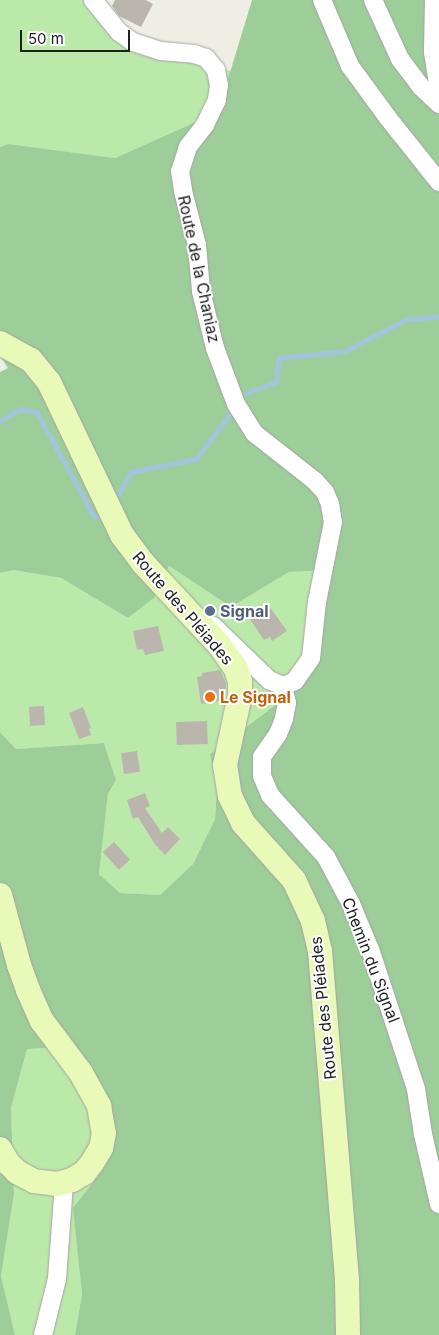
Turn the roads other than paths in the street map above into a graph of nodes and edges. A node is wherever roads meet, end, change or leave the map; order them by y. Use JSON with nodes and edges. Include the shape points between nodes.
{"nodes":[{"id":1,"x":93,"y":0,"type":"edge"},
{"id":2,"x":322,"y":0,"type":"edge"},
{"id":3,"x":373,"y":0,"type":"edge"},
{"id":4,"x":434,"y":0,"type":"edge"},
{"id":5,"x":439,"y":90,"type":"edge"},
{"id":6,"x":439,"y":104,"type":"edge"},
{"id":7,"x":439,"y":182,"type":"edge"},
{"id":8,"x":0,"y":343,"type":"edge"},
{"id":9,"x":188,"y":612,"type":"junction"},
{"id":10,"x":283,"y":686,"type":"junction"},
{"id":11,"x":0,"y":895,"type":"edge"},
{"id":12,"x":0,"y":1149,"type":"edge"},
{"id":13,"x":64,"y":1183,"type":"junction"},
{"id":14,"x":439,"y":1204,"type":"edge"},
{"id":15,"x":43,"y":1335,"type":"edge"},
{"id":16,"x":348,"y":1335,"type":"edge"}],
"edges":[{"from":1,"to":10,"type":"street","name":"Route de la Chaniaz","via":[[119,32],[133,42],[161,51],[206,58],[216,70],[217,100],[205,125],[188,147],[180,171],[197,244],[201,291],[215,348],[236,404],[254,433],[320,487],[330,504],[333,522],[320,584],[311,658],[296,681]]},
{"from":2,"to":7,"type":"street","via":[[350,66]]},
{"from":3,"to":6,"type":"street","via":[[400,59]]},
{"from":4,"to":5,"type":"street","via":[[433,52]]},
{"from":8,"to":9,"type":"street","name":"Route des Pléiades","via":[[32,360],[49,382],[122,535]]},
{"from":9,"to":10,"type":"street","via":[[200,614],[269,680]]},
{"from":9,"to":16,"type":"street","name":"Route des Pléiades","via":[[230,658],[240,681],[238,712],[226,765],[230,796],[243,822],[294,880],[313,921],[320,951],[347,1281]]},
{"from":10,"to":14,"type":"street","name":"Chemin du Signal","via":[[287,703],[284,719],[262,757],[262,776],[270,795],[326,857],[365,936],[416,1090]]},
{"from":11,"to":13,"type":"street","via":[[19,965],[38,1013],[81,1073],[103,1120],[101,1148],[92,1163],[84,1173]]},
{"from":12,"to":13,"type":"street","via":[[8,1163],[27,1178],[44,1184]]},
{"from":13,"to":15,"type":"street","via":[[57,1279]]}]}
